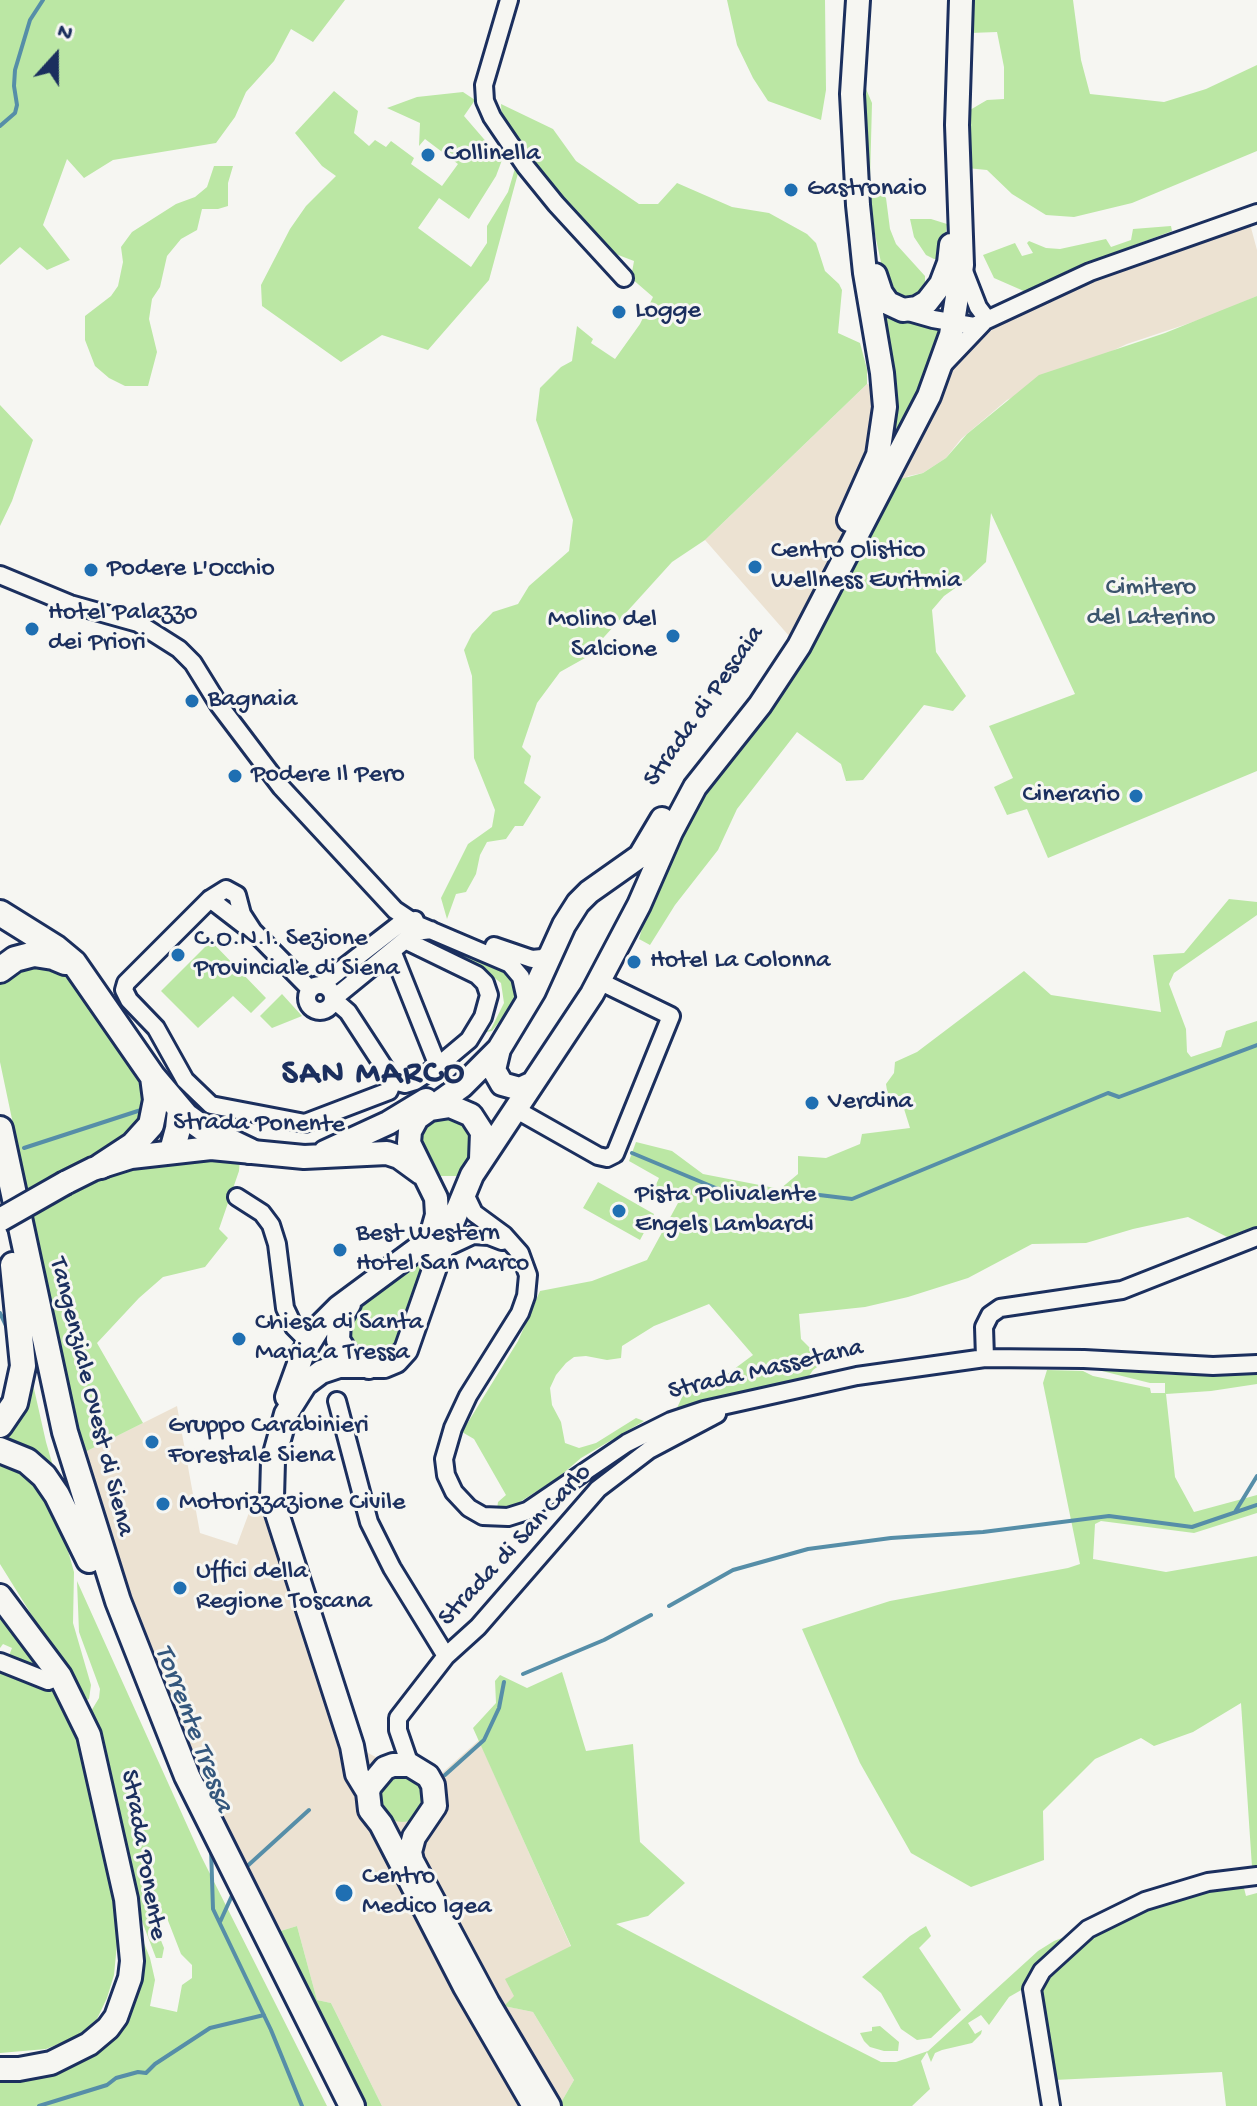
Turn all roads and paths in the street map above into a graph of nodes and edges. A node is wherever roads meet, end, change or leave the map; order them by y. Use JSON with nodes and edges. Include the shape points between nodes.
{"nodes":[{"id":1,"x":509,"y":0,"type":"edge"},
{"id":2,"x":858,"y":0,"type":"edge"},
{"id":3,"x":961,"y":0,"type":"edge"},
{"id":4,"x":959,"y":196,"type":"junction"},
{"id":5,"x":1257,"y":213,"type":"edge"},
{"id":6,"x":860,"y":224,"type":"junction"},
{"id":7,"x":962,"y":265,"type":"junction"},
{"id":8,"x":624,"y":278,"type":"dead end"},
{"id":9,"x":903,"y":310,"type":"junction"},
{"id":10,"x":987,"y":319,"type":"junction"},
{"id":11,"x":954,"y":323,"type":"junction"},
{"id":12,"x":941,"y":368,"type":"junction"},
{"id":13,"x":0,"y":575,"type":"edge"},
{"id":14,"x":601,"y":883,"type":"junction"},
{"id":15,"x":639,"y":905,"type":"junction"},
{"id":16,"x":397,"y":909,"type":"junction"},
{"id":17,"x":0,"y":913,"type":"edge"},
{"id":18,"x":431,"y":930,"type":"junction"},
{"id":19,"x":407,"y":941,"type":"junction"},
{"id":20,"x":484,"y":943,"type":"junction"},
{"id":21,"x":553,"y":952,"type":"junction"},
{"id":22,"x":393,"y":953,"type":"junction"},
{"id":23,"x":0,"y":970,"type":"edge"},
{"id":24,"x":80,"y":971,"type":"junction"},
{"id":25,"x":599,"y":981,"type":"junction"},
{"id":26,"x":316,"y":987,"type":"junction"},
{"id":27,"x":333,"y":999,"type":"junction"},
{"id":28,"x":527,"y":1004,"type":"junction"},
{"id":29,"x":509,"y":1029,"type":"junction"},
{"id":30,"x":499,"y":1049,"type":"junction"},
{"id":31,"x":438,"y":1066,"type":"junction"},
{"id":32,"x":153,"y":1077,"type":"junction"},
{"id":33,"x":393,"y":1081,"type":"junction"},
{"id":34,"x":533,"y":1083,"type":"junction"},
{"id":35,"x":515,"y":1109,"type":"junction"},
{"id":36,"x":180,"y":1110,"type":"junction"},
{"id":37,"x":422,"y":1112,"type":"junction"},
{"id":38,"x":153,"y":1121,"type":"junction"},
{"id":39,"x":388,"y":1123,"type":"junction"},
{"id":40,"x":0,"y":1129,"type":"edge"},
{"id":41,"x":172,"y":1151,"type":"junction"},
{"id":42,"x":250,"y":1151,"type":"junction"},
{"id":43,"x":313,"y":1157,"type":"junction"},
{"id":44,"x":480,"y":1161,"type":"junction"},
{"id":45,"x":101,"y":1166,"type":"junction"},
{"id":46,"x":428,"y":1179,"type":"junction"},
{"id":47,"x":464,"y":1192,"type":"junction"},
{"id":48,"x":0,"y":1194,"type":"edge"},
{"id":49,"x":237,"y":1197,"type":"dead end"},
{"id":50,"x":0,"y":1220,"type":"edge"},
{"id":51,"x":1257,"y":1237,"type":"edge"},
{"id":52,"x":512,"y":1244,"type":"junction"},
{"id":53,"x":441,"y":1250,"type":"junction"},
{"id":54,"x":13,"y":1265,"type":"junction"},
{"id":55,"x":351,"y":1300,"type":"junction"},
{"id":56,"x":306,"y":1347,"type":"junction"},
{"id":57,"x":985,"y":1358,"type":"junction"},
{"id":58,"x":1257,"y":1364,"type":"edge"},
{"id":59,"x":370,"y":1368,"type":"junction"},
{"id":60,"x":321,"y":1372,"type":"junction"},
{"id":61,"x":337,"y":1401,"type":"dead end"},
{"id":62,"x":730,"y":1404,"type":"junction"},
{"id":63,"x":286,"y":1414,"type":"junction"},
{"id":64,"x":0,"y":1425,"type":"edge"},
{"id":65,"x":0,"y":1450,"type":"edge"},
{"id":66,"x":89,"y":1560,"type":"junction"},
{"id":67,"x":0,"y":1596,"type":"edge"},
{"id":68,"x":446,"y":1656,"type":"junction"},
{"id":69,"x":0,"y":1662,"type":"edge"},
{"id":70,"x":60,"y":1676,"type":"junction"},
{"id":71,"x":352,"y":1746,"type":"junction"},
{"id":72,"x":410,"y":1765,"type":"junction"},
{"id":73,"x":385,"y":1768,"type":"junction"},
{"id":74,"x":368,"y":1792,"type":"junction"},
{"id":75,"x":381,"y":1824,"type":"junction"},
{"id":76,"x":423,"y":1824,"type":"junction"},
{"id":77,"x":1257,"y":1876,"type":"edge"},
{"id":78,"x":0,"y":2069,"type":"edge"},
{"id":79,"x":336,"y":2106,"type":"edge"},
{"id":80,"x":352,"y":2106,"type":"edge"},
{"id":81,"x":534,"y":2106,"type":"edge"},
{"id":82,"x":549,"y":2106,"type":"edge"},
{"id":83,"x":1051,"y":2106,"type":"edge"}],
"edges":[{"from":1,"to":8,"type":"street","via":[[484,85],[485,101],[526,167]]},
{"from":2,"to":6,"type":"main road","name":"Strada di Pescaia","via":[[852,94]]},
{"from":3,"to":4,"type":"main road","name":"Strada di Pescaia"},
{"from":4,"to":7,"type":"main road","name":"Strada di Pescaia"},
{"from":4,"to":9,"type":"main road","via":[[941,284],[921,307]]},
{"from":5,"to":10,"type":"street","via":[[1090,272]]},
{"from":6,"to":9,"type":"main road","via":[[881,293]]},
{"from":6,"to":14,"type":"main road","name":"Strada di Pescaia","via":[[884,394],[878,455],[769,669],[695,762],[640,856]]},
{"from":7,"to":10,"type":"street"},
{"from":7,"to":11,"type":"main road","name":"Strada di Pescaia"},
{"from":9,"to":11,"type":"street"},
{"from":10,"to":11,"type":"street","via":[[974,326]]},
{"from":10,"to":12,"type":"street"},
{"from":11,"to":12,"type":"main road","name":"Strada di Pescaia"},
{"from":12,"to":15,"type":"main road","name":"Strada di Pescaia","via":[[799,646],[766,698],[695,787]]},
{"from":13,"to":16,"type":"street","via":[[70,604],[138,623],[179,649],[281,787]]},
{"from":14,"to":15,"type":"main road","via":[[628,883]]},
{"from":14,"to":21,"type":"main road","name":"Strada di Pescaia","via":[[574,908]]},
{"from":15,"to":25,"type":"main road","name":"Strada di Pescaia"},
{"from":16,"to":18,"type":"street"},
{"from":16,"to":20,"type":"street"},
{"from":16,"to":20,"type":"street"},
{"from":16,"to":26,"type":"street","via":[[393,930]]},
{"from":17,"to":24,"type":"highway","via":[[63,953]]},
{"from":18,"to":19,"type":"street","via":[[415,932]]},
{"from":18,"to":28,"type":"street","via":[[510,964],[521,977]]},
{"from":19,"to":22,"type":"street"},
{"from":19,"to":31,"type":"street","via":[[472,972],[488,992],[477,1029]]},
{"from":20,"to":21,"type":"street","via":[[532,959]]},
{"from":21,"to":28,"type":"main road","name":"Strada di Pescaia"},
{"from":22,"to":27,"type":"street"},
{"from":22,"to":31,"type":"street"},
{"from":23,"to":24,"type":"highway","via":[[34,954]]},
{"from":24,"to":32,"type":"highway"},
{"from":25,"to":34,"type":"main road","name":"Strada di Pescaia"},
{"from":25,"to":35,"type":"street","via":[[671,1016],[617,1151],[612,1157],[598,1156]]},
{"from":26,"to":27,"type":"street","via":[[329,988]]},
{"from":26,"to":27,"type":"street","via":[[307,1001],[315,1011],[327,1009]]},
{"from":26,"to":33,"type":"street","via":[[253,931],[239,898],[226,889],[210,899],[124,990],[156,1028],[183,1078],[217,1107],[305,1123],[389,1091]]},
{"from":27,"to":33,"type":"street","via":[[348,1012]]},
{"from":28,"to":29,"type":"main road","name":"Strada di Pescaia"},
{"from":29,"to":30,"type":"main road","name":"Strada di Pescaia"},
{"from":29,"to":39,"type":"main road","name":"Strada di Pescaia","via":[[441,1089]]},
{"from":30,"to":34,"type":"main road","via":[[494,1070],[502,1084],[520,1089]]},
{"from":30,"to":37,"type":"main road","name":"Strada di Pescaia","via":[[462,1086]]},
{"from":31,"to":33,"type":"street","via":[[410,1084]]},
{"from":32,"to":36,"type":"highway"},
{"from":32,"to":38,"type":"highway"},
{"from":34,"to":35,"type":"main road","name":"Strada di Pescaia"},
{"from":35,"to":44,"type":"main road","name":"Strada di Pescaia"},
{"from":36,"to":41,"type":"highway"},
{"from":36,"to":42,"type":"highway","via":[[204,1129]]},
{"from":37,"to":39,"type":"main road","name":"Strada di Pescaia"},
{"from":37,"to":44,"type":"main road","name":"Strada di Pescaia","via":[[450,1106],[471,1115],[482,1132]]},
{"from":37,"to":46,"type":"main road","via":[[409,1143]]},
{"from":38,"to":41,"type":"highway"},
{"from":38,"to":45,"type":"highway","via":[[143,1136]]},
{"from":39,"to":43,"type":"main road","name":"Strada di Pescaia"},
{"from":40,"to":80,"type":"highway","name":"Tangenziale Ovest di Siena","via":[[70,1448],[102,1555],[187,1776]]},
{"from":41,"to":42,"type":"main road","name":"Strada Ponente"},
{"from":41,"to":45,"type":"main road","name":"Strada Ponente"},
{"from":42,"to":43,"type":"main road","name":"Strada Ponente"},
{"from":43,"to":46,"type":"main road","name":"Strada Ponente","via":[[387,1153]]},
{"from":44,"to":47,"type":"main road","name":"Strada di Pescaia"},
{"from":45,"to":50,"type":"main road","name":"Strada Ponente","bridge":true},
{"from":46,"to":55,"type":"main road","via":[[437,1207],[432,1233]]},
{"from":47,"to":52,"type":"street","name":"Strada Massetana","via":[[474,1213]]},
{"from":47,"to":53,"type":"main road"},
{"from":48,"to":54,"type":"highway","name":"Tangenziale Ovest di Siena"},
{"from":49,"to":56,"type":"street","via":[[271,1225],[285,1308]]},
{"from":51,"to":57,"type":"street","via":[[1122,1290],[1000,1308],[984,1327]]},
{"from":52,"to":53,"type":"street","via":[[476,1234]]},
{"from":52,"to":62,"type":"street","name":"Strada Massetana","via":[[528,1270],[524,1302],[468,1396],[444,1459],[451,1487],[473,1511],[496,1518],[521,1514],[647,1431]]},
{"from":53,"to":59,"type":"main road","via":[[406,1350],[390,1364]]},
{"from":54,"to":64,"type":"highway","via":[[23,1366],[15,1403]]},
{"from":54,"to":66,"type":"highway","name":"Tangenziale Ovest di Siena","via":[[52,1436]]},
{"from":55,"to":56,"type":"main road","via":[[330,1314]]},
{"from":55,"to":59,"type":"main road","via":[[339,1321],[338,1340],[348,1356]]},
{"from":56,"to":60,"type":"main road","via":[[309,1363]]},
{"from":56,"to":63,"type":"main road","via":[[288,1393]]},
{"from":57,"to":58,"type":"street","name":"Strada Massetana"},
{"from":57,"to":62,"type":"street","name":"Strada Massetana","via":[[857,1376]]},
{"from":59,"to":60,"type":"main road","via":[[339,1366]]},
{"from":60,"to":63,"type":"main road","via":[[305,1384]]},
{"from":61,"to":68,"type":"street","via":[[372,1529]]},
{"from":62,"to":68,"type":"street","name":"Strada di San Carlo","via":[[632,1460],[598,1489]]},
{"from":63,"to":71,"type":"main road","via":[[273,1461],[272,1498]]},
{"from":65,"to":66,"type":"highway","via":[[27,1461],[44,1476]]},
{"from":66,"to":79,"type":"highway","name":"Tangenziale Ovest di Siena","via":[[169,1767]]},
{"from":67,"to":70,"type":"main road","name":"Strada Ponente"},
{"from":68,"to":72,"type":"street","name":"Strada di San Carlo","via":[[398,1718]]},
{"from":69,"to":70,"type":"street","via":[[48,1681]]},
{"from":70,"to":78,"type":"main road","name":"Strada Ponente","via":[[82,1716],[97,1765],[129,1916],[130,1978],[116,2017],[89,2044],[51,2063]]},
{"from":71,"to":73,"type":"main road"},
{"from":71,"to":74,"type":"main road","via":[[357,1774]]},
{"from":72,"to":73,"type":"main road"},
{"from":72,"to":76,"type":"main road","via":[[428,1776],[436,1795],[431,1816]]},
{"from":73,"to":74,"type":"main road"},
{"from":74,"to":75,"type":"main road","via":[[370,1810]]},
{"from":75,"to":76,"type":"main road","via":[[402,1831]]},
{"from":75,"to":81,"type":"main road"},
{"from":76,"to":82,"type":"main road","via":[[414,1837],[412,1861]]},
{"from":77,"to":83,"type":"street","via":[[1199,1884],[1145,1901],[1088,1929],[1042,1971],[1032,1989]]}]}
